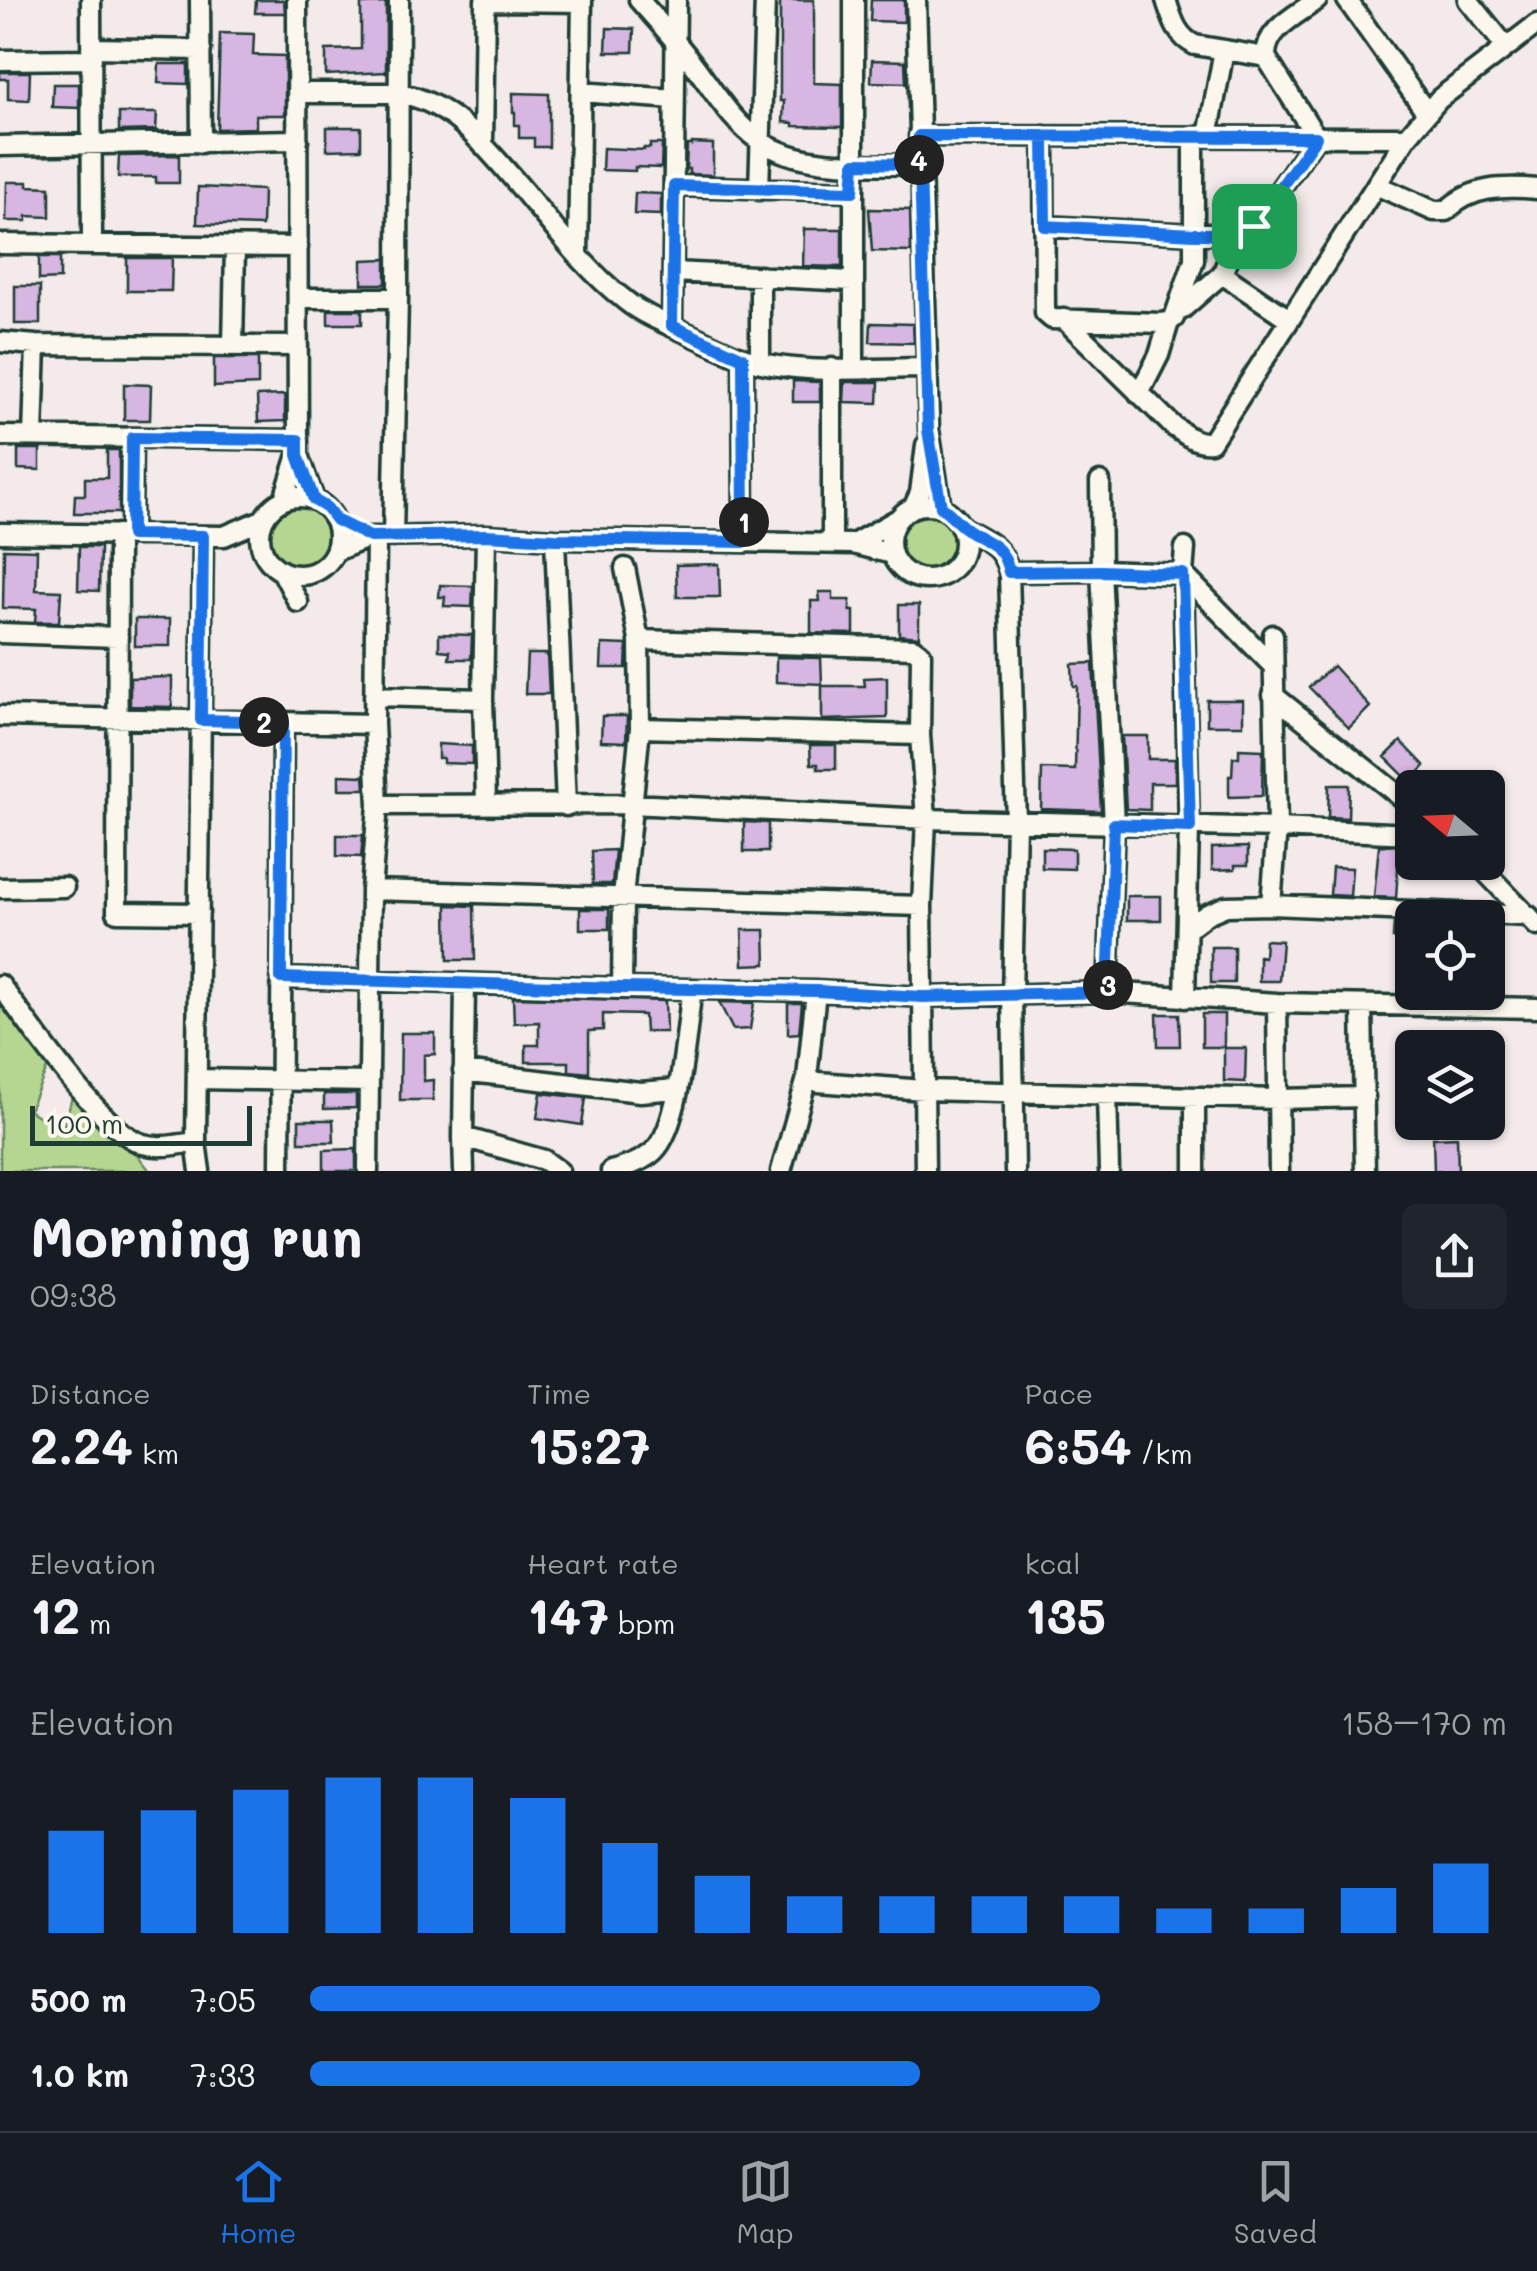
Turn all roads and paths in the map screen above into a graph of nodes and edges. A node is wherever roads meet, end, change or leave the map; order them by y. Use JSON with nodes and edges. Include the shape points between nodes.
{"nodes":[{"id":1,"x":91,"y":0,"type":"edge"},
{"id":2,"x":200,"y":0,"type":"edge"},
{"id":3,"x":297,"y":0,"type":"edge"},
{"id":4,"x":398,"y":0,"type":"edge"},
{"id":5,"x":639,"y":0,"type":"edge"},
{"id":6,"x":676,"y":0,"type":"edge"},
{"id":7,"x":765,"y":0,"type":"edge"},
{"id":8,"x":854,"y":0,"type":"edge"},
{"id":9,"x":916,"y":0,"type":"edge"},
{"id":10,"x":1166,"y":0,"type":"edge"},
{"id":11,"x":1317,"y":0,"type":"edge"},
{"id":12,"x":1347,"y":0,"type":"edge"},
{"id":13,"x":1468,"y":0,"type":"edge"},
{"id":14,"x":485,"y":1,"type":"edge"},
{"id":15,"x":582,"y":1,"type":"edge"},
{"id":16,"x":1537,"y":24,"type":"edge"},
{"id":17,"x":675,"y":40,"type":"junction"},
{"id":18,"x":1506,"y":47,"type":"junction"},
{"id":19,"x":201,"y":50,"type":"junction"},
{"id":20,"x":1224,"y":50,"type":"junction"},
{"id":21,"x":92,"y":54,"type":"junction"},
{"id":22,"x":1266,"y":57,"type":"junction"},
{"id":23,"x":0,"y":60,"type":"edge"},
{"id":24,"x":398,"y":92,"type":"junction"},
{"id":25,"x":581,"y":92,"type":"junction"},
{"id":26,"x":298,"y":93,"type":"junction"},
{"id":27,"x":674,"y":99,"type":"junction"},
{"id":28,"x":1427,"y":112,"type":"junction"},
{"id":29,"x":919,"y":136,"type":"junction"},
{"id":30,"x":1044,"y":136,"type":"junction"},
{"id":31,"x":1201,"y":136,"type":"junction"},
{"id":32,"x":1408,"y":136,"type":"junction"},
{"id":33,"x":1316,"y":137,"type":"junction"},
{"id":34,"x":298,"y":140,"type":"junction"},
{"id":35,"x":759,"y":141,"type":"junction"},
{"id":36,"x":201,"y":143,"type":"junction"},
{"id":37,"x":91,"y":144,"type":"junction"},
{"id":38,"x":484,"y":144,"type":"junction"},
{"id":39,"x":0,"y":146,"type":"edge"},
{"id":40,"x":855,"y":163,"type":"junction"},
{"id":41,"x":920,"y":164,"type":"junction"},
{"id":42,"x":1376,"y":185,"type":"junction"},
{"id":43,"x":674,"y":186,"type":"junction"},
{"id":44,"x":1537,"y":189,"type":"edge"},
{"id":45,"x":759,"y":190,"type":"junction"},
{"id":46,"x":853,"y":191,"type":"junction"},
{"id":47,"x":1045,"y":226,"type":"junction"},
{"id":48,"x":1194,"y":234,"type":"junction"},
{"id":49,"x":1238,"y":234,"type":"junction"},
{"id":50,"x":0,"y":244,"type":"edge"},
{"id":51,"x":92,"y":245,"type":"junction"},
{"id":52,"x":235,"y":246,"type":"junction"},
{"id":53,"x":298,"y":247,"type":"junction"},
{"id":54,"x":578,"y":255,"type":"junction"},
{"id":55,"x":672,"y":272,"type":"junction"},
{"id":56,"x":1222,"y":274,"type":"junction"},
{"id":57,"x":760,"y":276,"type":"junction"},
{"id":58,"x":852,"y":281,"type":"junction"},
{"id":59,"x":298,"y":298,"type":"junction"},
{"id":60,"x":398,"y":298,"type":"junction"},
{"id":61,"x":1064,"y":319,"type":"junction"},
{"id":62,"x":1290,"y":319,"type":"junction"},
{"id":63,"x":1171,"y":320,"type":"junction"},
{"id":64,"x":672,"y":326,"type":"junction"},
{"id":65,"x":0,"y":342,"type":"edge"},
{"id":66,"x":36,"y":345,"type":"junction"},
{"id":67,"x":233,"y":346,"type":"junction"},
{"id":68,"x":298,"y":346,"type":"junction"},
{"id":69,"x":752,"y":360,"type":"junction"},
{"id":70,"x":832,"y":368,"type":"junction"},
{"id":71,"x":854,"y":368,"type":"junction"},
{"id":72,"x":926,"y":368,"type":"junction"},
{"id":73,"x":1139,"y":394,"type":"junction"},
{"id":74,"x":928,"y":430,"type":"junction"},
{"id":75,"x":0,"y":436,"type":"edge"},
{"id":76,"x":33,"y":436,"type":"junction"},
{"id":77,"x":132,"y":438,"type":"junction"},
{"id":78,"x":298,"y":448,"type":"junction"},
{"id":79,"x":1100,"y":482,"type":"dead end"},
{"id":80,"x":284,"y":499,"type":"junction"},
{"id":81,"x":314,"y":500,"type":"junction"},
{"id":82,"x":914,"y":506,"type":"junction"},
{"id":83,"x":941,"y":507,"type":"junction"},
{"id":84,"x":262,"y":520,"type":"junction"},
{"id":85,"x":336,"y":520,"type":"junction"},
{"id":86,"x":896,"y":520,"type":"junction"},
{"id":87,"x":960,"y":526,"type":"junction"},
{"id":88,"x":0,"y":533,"type":"edge"},
{"id":89,"x":124,"y":535,"type":"junction"},
{"id":90,"x":486,"y":535,"type":"junction"},
{"id":91,"x":203,"y":536,"type":"junction"},
{"id":92,"x":224,"y":536,"type":"junction"},
{"id":93,"x":379,"y":537,"type":"junction"},
{"id":94,"x":555,"y":539,"type":"junction"},
{"id":95,"x":744,"y":542,"type":"junction"},
{"id":96,"x":832,"y":544,"type":"junction"},
{"id":97,"x":853,"y":544,"type":"junction"},
{"id":98,"x":997,"y":548,"type":"junction"},
{"id":99,"x":1185,"y":548,"type":"dead end"},
{"id":100,"x":336,"y":550,"type":"junction"},
{"id":101,"x":892,"y":554,"type":"junction"},
{"id":102,"x":961,"y":556,"type":"junction"},
{"id":103,"x":265,"y":558,"type":"junction"},
{"id":104,"x":626,"y":568,"type":"dead end"},
{"id":105,"x":1101,"y":571,"type":"junction"},
{"id":106,"x":1009,"y":572,"type":"junction"},
{"id":107,"x":282,"y":573,"type":"junction"},
{"id":108,"x":1183,"y":574,"type":"junction"},
{"id":109,"x":306,"y":575,"type":"junction"},
{"id":110,"x":0,"y":634,"type":"edge"},
{"id":111,"x":1272,"y":635,"type":"dead end"},
{"id":112,"x":118,"y":637,"type":"junction"},
{"id":113,"x":639,"y":640,"type":"junction"},
{"id":114,"x":1273,"y":666,"type":"junction"},
{"id":115,"x":1273,"y":695,"type":"junction"},
{"id":116,"x":374,"y":696,"type":"junction"},
{"id":117,"x":483,"y":699,"type":"junction"},
{"id":118,"x":0,"y":716,"type":"edge"},
{"id":119,"x":117,"y":718,"type":"junction"},
{"id":120,"x":201,"y":720,"type":"junction"},
{"id":121,"x":283,"y":722,"type":"junction"},
{"id":122,"x":374,"y":724,"type":"junction"},
{"id":123,"x":640,"y":728,"type":"junction"},
{"id":124,"x":920,"y":735,"type":"junction"},
{"id":125,"x":1395,"y":792,"type":"edge"},
{"id":126,"x":486,"y":803,"type":"junction"},
{"id":127,"x":630,"y":804,"type":"junction"},
{"id":128,"x":378,"y":805,"type":"junction"},
{"id":129,"x":566,"y":806,"type":"junction"},
{"id":130,"x":926,"y":820,"type":"junction"},
{"id":131,"x":1016,"y":822,"type":"junction"},
{"id":132,"x":1114,"y":824,"type":"junction"},
{"id":133,"x":1190,"y":827,"type":"junction"},
{"id":134,"x":1278,"y":828,"type":"junction"},
{"id":135,"x":1395,"y":833,"type":"edge"},
{"id":136,"x":1493,"y":880,"type":"edge"},
{"id":137,"x":64,"y":887,"type":"dead end"},
{"id":138,"x":0,"y":888,"type":"edge"},
{"id":139,"x":371,"y":890,"type":"junction"},
{"id":140,"x":623,"y":897,"type":"junction"},
{"id":141,"x":922,"y":906,"type":"junction"},
{"id":142,"x":1272,"y":906,"type":"junction"},
{"id":143,"x":199,"y":914,"type":"junction"},
{"id":144,"x":1533,"y":921,"type":"edge"},
{"id":145,"x":1188,"y":929,"type":"junction"},
{"id":146,"x":281,"y":978,"type":"junction"},
{"id":147,"x":370,"y":981,"type":"junction"},
{"id":148,"x":465,"y":984,"type":"junction"},
{"id":149,"x":0,"y":985,"type":"edge"},
{"id":150,"x":622,"y":988,"type":"junction"},
{"id":151,"x":692,"y":989,"type":"junction"},
{"id":152,"x":816,"y":991,"type":"junction"},
{"id":153,"x":1108,"y":992,"type":"junction"},
{"id":154,"x":1012,"y":994,"type":"junction"},
{"id":155,"x":923,"y":997,"type":"junction"},
{"id":156,"x":1185,"y":998,"type":"junction"},
{"id":157,"x":1277,"y":1003,"type":"junction"},
{"id":158,"x":1362,"y":1005,"type":"junction"},
{"id":159,"x":1537,"y":1008,"type":"edge"},
{"id":160,"x":463,"y":1071,"type":"junction"},
{"id":161,"x":197,"y":1078,"type":"junction"},
{"id":162,"x":807,"y":1078,"type":"junction"},
{"id":163,"x":280,"y":1080,"type":"junction"},
{"id":164,"x":369,"y":1082,"type":"junction"},
{"id":165,"x":678,"y":1089,"type":"junction"},
{"id":166,"x":924,"y":1090,"type":"junction"},
{"id":167,"x":1014,"y":1092,"type":"junction"},
{"id":168,"x":1108,"y":1094,"type":"junction"},
{"id":169,"x":1195,"y":1097,"type":"junction"},
{"id":170,"x":1365,"y":1097,"type":"junction"},
{"id":171,"x":1278,"y":1099,"type":"junction"},
{"id":172,"x":462,"y":1138,"type":"junction"},
{"id":173,"x":196,"y":1142,"type":"junction"},
{"id":174,"x":200,"y":1171,"type":"edge"},
{"id":175,"x":280,"y":1171,"type":"edge"},
{"id":176,"x":368,"y":1171,"type":"edge"},
{"id":177,"x":464,"y":1171,"type":"edge"},
{"id":178,"x":560,"y":1171,"type":"edge"},
{"id":179,"x":612,"y":1171,"type":"edge"},
{"id":180,"x":781,"y":1171,"type":"edge"},
{"id":181,"x":925,"y":1171,"type":"edge"},
{"id":182,"x":1015,"y":1171,"type":"edge"},
{"id":183,"x":1109,"y":1171,"type":"edge"},
{"id":184,"x":1195,"y":1171,"type":"edge"},
{"id":185,"x":1279,"y":1171,"type":"edge"},
{"id":186,"x":1365,"y":1171,"type":"edge"}],
"edges":[{"from":1,"to":21,"type":"street"},
{"from":2,"to":19,"type":"street"},
{"from":3,"to":26,"type":"street"},
{"from":4,"to":24,"type":"street"},
{"from":5,"to":17,"type":"street"},
{"from":6,"to":17,"type":"street"},
{"from":7,"to":35,"type":"street"},
{"from":8,"to":40,"type":"street"},
{"from":9,"to":29,"type":"street"},
{"from":10,"to":20,"type":"street","via":[[1187,42]]},
{"from":11,"to":22,"type":"street","via":[[1269,38]]},
{"from":12,"to":28,"type":"street"},
{"from":13,"to":18,"type":"street"},
{"from":14,"to":15,"type":"street"},
{"from":14,"to":38,"type":"street"},
{"from":15,"to":25,"type":"street"},
{"from":16,"to":18,"type":"street"},
{"from":17,"to":27,"type":"street"},
{"from":17,"to":35,"type":"street"},
{"from":18,"to":28,"type":"street"},
{"from":19,"to":21,"type":"street"},
{"from":19,"to":36,"type":"street"},
{"from":20,"to":22,"type":"street"},
{"from":20,"to":31,"type":"street"},
{"from":21,"to":23,"type":"street"},
{"from":21,"to":37,"type":"street"},
{"from":22,"to":33,"type":"street"},
{"from":24,"to":26,"type":"street"},
{"from":24,"to":38,"type":"street","via":[[438,106]]},
{"from":24,"to":60,"type":"street"},
{"from":25,"to":27,"type":"street"},
{"from":25,"to":54,"type":"street"},
{"from":26,"to":34,"type":"street"},
{"from":27,"to":43,"type":"street"},
{"from":28,"to":32,"type":"street"},
{"from":29,"to":30,"type":"street"},
{"from":29,"to":41,"type":"street"},
{"from":30,"to":31,"type":"street"},
{"from":30,"to":47,"type":"street"},
{"from":31,"to":33,"type":"street"},
{"from":31,"to":48,"type":"street"},
{"from":32,"to":33,"type":"street"},
{"from":32,"to":42,"type":"street"},
{"from":33,"to":49,"type":"street","via":[[1254,226]]},
{"from":34,"to":36,"type":"street"},
{"from":34,"to":53,"type":"street"},
{"from":35,"to":40,"type":"street","via":[[818,161]]},
{"from":35,"to":45,"type":"street"},
{"from":36,"to":37,"type":"street"},
{"from":37,"to":39,"type":"street"},
{"from":37,"to":51,"type":"street"},
{"from":38,"to":54,"type":"street"},
{"from":40,"to":41,"type":"street"},
{"from":40,"to":46,"type":"street"},
{"from":41,"to":72,"type":"street"},
{"from":42,"to":44,"type":"street","via":[[1434,211],[1488,189]]},
{"from":42,"to":62,"type":"street"},
{"from":43,"to":45,"type":"street"},
{"from":43,"to":55,"type":"street"},
{"from":45,"to":46,"type":"street"},
{"from":46,"to":58,"type":"street"},
{"from":47,"to":48,"type":"street"},
{"from":47,"to":61,"type":"street","via":[[1045,313]]},
{"from":48,"to":49,"type":"street"},
{"from":48,"to":63,"type":"street","via":[[1194,260]]},
{"from":49,"to":56,"type":"street"},
{"from":50,"to":51,"type":"street"},
{"from":51,"to":52,"type":"street"},
{"from":52,"to":53,"type":"street"},
{"from":52,"to":67,"type":"street"},
{"from":53,"to":59,"type":"street"},
{"from":54,"to":64,"type":"street","via":[[630,304]]},
{"from":55,"to":57,"type":"street"},
{"from":55,"to":64,"type":"street"},
{"from":56,"to":62,"type":"street"},
{"from":56,"to":63,"type":"street"},
{"from":57,"to":58,"type":"street"},
{"from":57,"to":69,"type":"street"},
{"from":58,"to":71,"type":"street"},
{"from":59,"to":60,"type":"street"},
{"from":59,"to":68,"type":"street"},
{"from":60,"to":93,"type":"street"},
{"from":61,"to":63,"type":"street"},
{"from":61,"to":73,"type":"street"},
{"from":62,"to":73,"type":"street","via":[[1211,442],[1192,440]]},
{"from":63,"to":73,"type":"street"},
{"from":64,"to":69,"type":"street"},
{"from":65,"to":66,"type":"street"},
{"from":66,"to":67,"type":"street"},
{"from":66,"to":76,"type":"street"},
{"from":67,"to":68,"type":"street"},
{"from":68,"to":78,"type":"street"},
{"from":69,"to":70,"type":"street"},
{"from":69,"to":95,"type":"street"},
{"from":70,"to":71,"type":"street"},
{"from":70,"to":96,"type":"street"},
{"from":71,"to":72,"type":"street"},
{"from":72,"to":74,"type":"street"},
{"from":74,"to":82,"type":"street"},
{"from":74,"to":83,"type":"street"},
{"from":75,"to":76,"type":"street"},
{"from":76,"to":77,"type":"street"},
{"from":77,"to":78,"type":"street"},
{"from":77,"to":89,"type":"street"},
{"from":78,"to":80,"type":"street"},
{"from":78,"to":81,"type":"street"},
{"from":79,"to":105,"type":"street"},
{"from":80,"to":81,"type":"street"},
{"from":80,"to":84,"type":"street"},
{"from":81,"to":85,"type":"street"},
{"from":82,"to":83,"type":"street"},
{"from":82,"to":86,"type":"street"},
{"from":83,"to":87,"type":"street"},
{"from":84,"to":92,"type":"street"},
{"from":84,"to":103,"type":"street"},
{"from":85,"to":93,"type":"street"},
{"from":85,"to":100,"type":"street"},
{"from":86,"to":97,"type":"street"},
{"from":86,"to":101,"type":"street"},
{"from":87,"to":98,"type":"street"},
{"from":87,"to":102,"type":"street"},
{"from":88,"to":89,"type":"street"},
{"from":89,"to":91,"type":"street"},
{"from":89,"to":112,"type":"street"},
{"from":90,"to":93,"type":"street"},
{"from":90,"to":94,"type":"street"},
{"from":90,"to":117,"type":"street"},
{"from":91,"to":92,"type":"street"},
{"from":91,"to":120,"type":"street"},
{"from":92,"to":103,"type":"street"},
{"from":93,"to":100,"type":"street"},
{"from":93,"to":116,"type":"street"},
{"from":94,"to":95,"type":"street"},
{"from":94,"to":129,"type":"street"},
{"from":95,"to":96,"type":"street"},
{"from":96,"to":97,"type":"street"},
{"from":97,"to":101,"type":"street"},
{"from":98,"to":102,"type":"street"},
{"from":98,"to":106,"type":"street"},
{"from":99,"to":108,"type":"street"},
{"from":100,"to":109,"type":"street"},
{"from":101,"to":102,"type":"street","via":[[903,570],[927,579],[948,572]]},
{"from":103,"to":107,"type":"street"},
{"from":104,"to":113,"type":"street"},
{"from":105,"to":106,"type":"street"},
{"from":105,"to":108,"type":"street"},
{"from":105,"to":132,"type":"street"},
{"from":106,"to":131,"type":"street"},
{"from":107,"to":109,"type":"street"},
{"from":107,"to":109,"type":"street","via":[[298,602]]},
{"from":108,"to":114,"type":"street"},
{"from":108,"to":133,"type":"street"},
{"from":110,"to":112,"type":"street"},
{"from":111,"to":114,"type":"street"},
{"from":112,"to":119,"type":"street"},
{"from":113,"to":123,"type":"street"},
{"from":113,"to":124,"type":"street","via":[[913,648],[921,654]]},
{"from":114,"to":115,"type":"street"},
{"from":115,"to":125,"type":"street"},
{"from":115,"to":134,"type":"street"},
{"from":116,"to":117,"type":"street"},
{"from":116,"to":122,"type":"street"},
{"from":117,"to":126,"type":"street"},
{"from":118,"to":119,"type":"street"},
{"from":119,"to":120,"type":"street"},
{"from":119,"to":143,"type":"street","via":[[117,912]]},
{"from":120,"to":121,"type":"street"},
{"from":120,"to":143,"type":"street"},
{"from":121,"to":122,"type":"street"},
{"from":121,"to":146,"type":"street"},
{"from":122,"to":128,"type":"street"},
{"from":123,"to":124,"type":"street"},
{"from":123,"to":127,"type":"street"},
{"from":124,"to":130,"type":"street"},
{"from":126,"to":128,"type":"street"},
{"from":126,"to":129,"type":"street"},
{"from":127,"to":129,"type":"street"},
{"from":127,"to":130,"type":"street"},
{"from":127,"to":140,"type":"street"},
{"from":128,"to":139,"type":"street"},
{"from":130,"to":131,"type":"street"},
{"from":130,"to":141,"type":"street"},
{"from":131,"to":132,"type":"street"},
{"from":131,"to":154,"type":"street"},
{"from":132,"to":133,"type":"street"},
{"from":132,"to":153,"type":"street"},
{"from":133,"to":134,"type":"street"},
{"from":133,"to":145,"type":"street"},
{"from":134,"to":135,"type":"street"},
{"from":134,"to":142,"type":"street"},
{"from":136,"to":144,"type":"street"},
{"from":137,"to":138,"type":"street"},
{"from":139,"to":140,"type":"street"},
{"from":139,"to":147,"type":"street"},
{"from":140,"to":141,"type":"street"},
{"from":140,"to":150,"type":"street"},
{"from":141,"to":155,"type":"street"},
{"from":142,"to":144,"type":"street"},
{"from":142,"to":145,"type":"street","via":[[1226,906]]},
{"from":143,"to":161,"type":"street"},
{"from":145,"to":156,"type":"street"},
{"from":146,"to":147,"type":"street"},
{"from":146,"to":163,"type":"street"},
{"from":147,"to":148,"type":"street"},
{"from":147,"to":164,"type":"street"},
{"from":148,"to":150,"type":"street"},
{"from":148,"to":160,"type":"street"},
{"from":149,"to":173,"type":"street","via":[[116,1130],[145,1145]]},
{"from":150,"to":151,"type":"street"},
{"from":151,"to":152,"type":"street"},
{"from":151,"to":165,"type":"street"},
{"from":152,"to":155,"type":"street"},
{"from":152,"to":162,"type":"street"},
{"from":153,"to":154,"type":"street"},
{"from":153,"to":156,"type":"street"},
{"from":154,"to":155,"type":"street"},
{"from":154,"to":167,"type":"street"},
{"from":155,"to":166,"type":"street"},
{"from":156,"to":157,"type":"street"},
{"from":157,"to":158,"type":"street"},
{"from":157,"to":171,"type":"street"},
{"from":158,"to":159,"type":"street"},
{"from":158,"to":170,"type":"street"},
{"from":160,"to":165,"type":"street","via":[[640,1092]]},
{"from":160,"to":172,"type":"street"},
{"from":161,"to":163,"type":"street"},
{"from":161,"to":173,"type":"street"},
{"from":162,"to":166,"type":"street"},
{"from":162,"to":180,"type":"street"},
{"from":163,"to":164,"type":"street"},
{"from":163,"to":175,"type":"street"},
{"from":164,"to":176,"type":"street"},
{"from":165,"to":179,"type":"street","via":[[656,1150]]},
{"from":166,"to":167,"type":"street"},
{"from":166,"to":181,"type":"street"},
{"from":167,"to":168,"type":"street"},
{"from":167,"to":182,"type":"street"},
{"from":168,"to":169,"type":"street"},
{"from":168,"to":183,"type":"street"},
{"from":169,"to":171,"type":"street"},
{"from":169,"to":184,"type":"street"},
{"from":170,"to":171,"type":"street"},
{"from":170,"to":186,"type":"street"},
{"from":171,"to":185,"type":"street"},
{"from":172,"to":177,"type":"street"},
{"from":172,"to":178,"type":"street","via":[[544,1160]]},
{"from":173,"to":174,"type":"street"}]}
